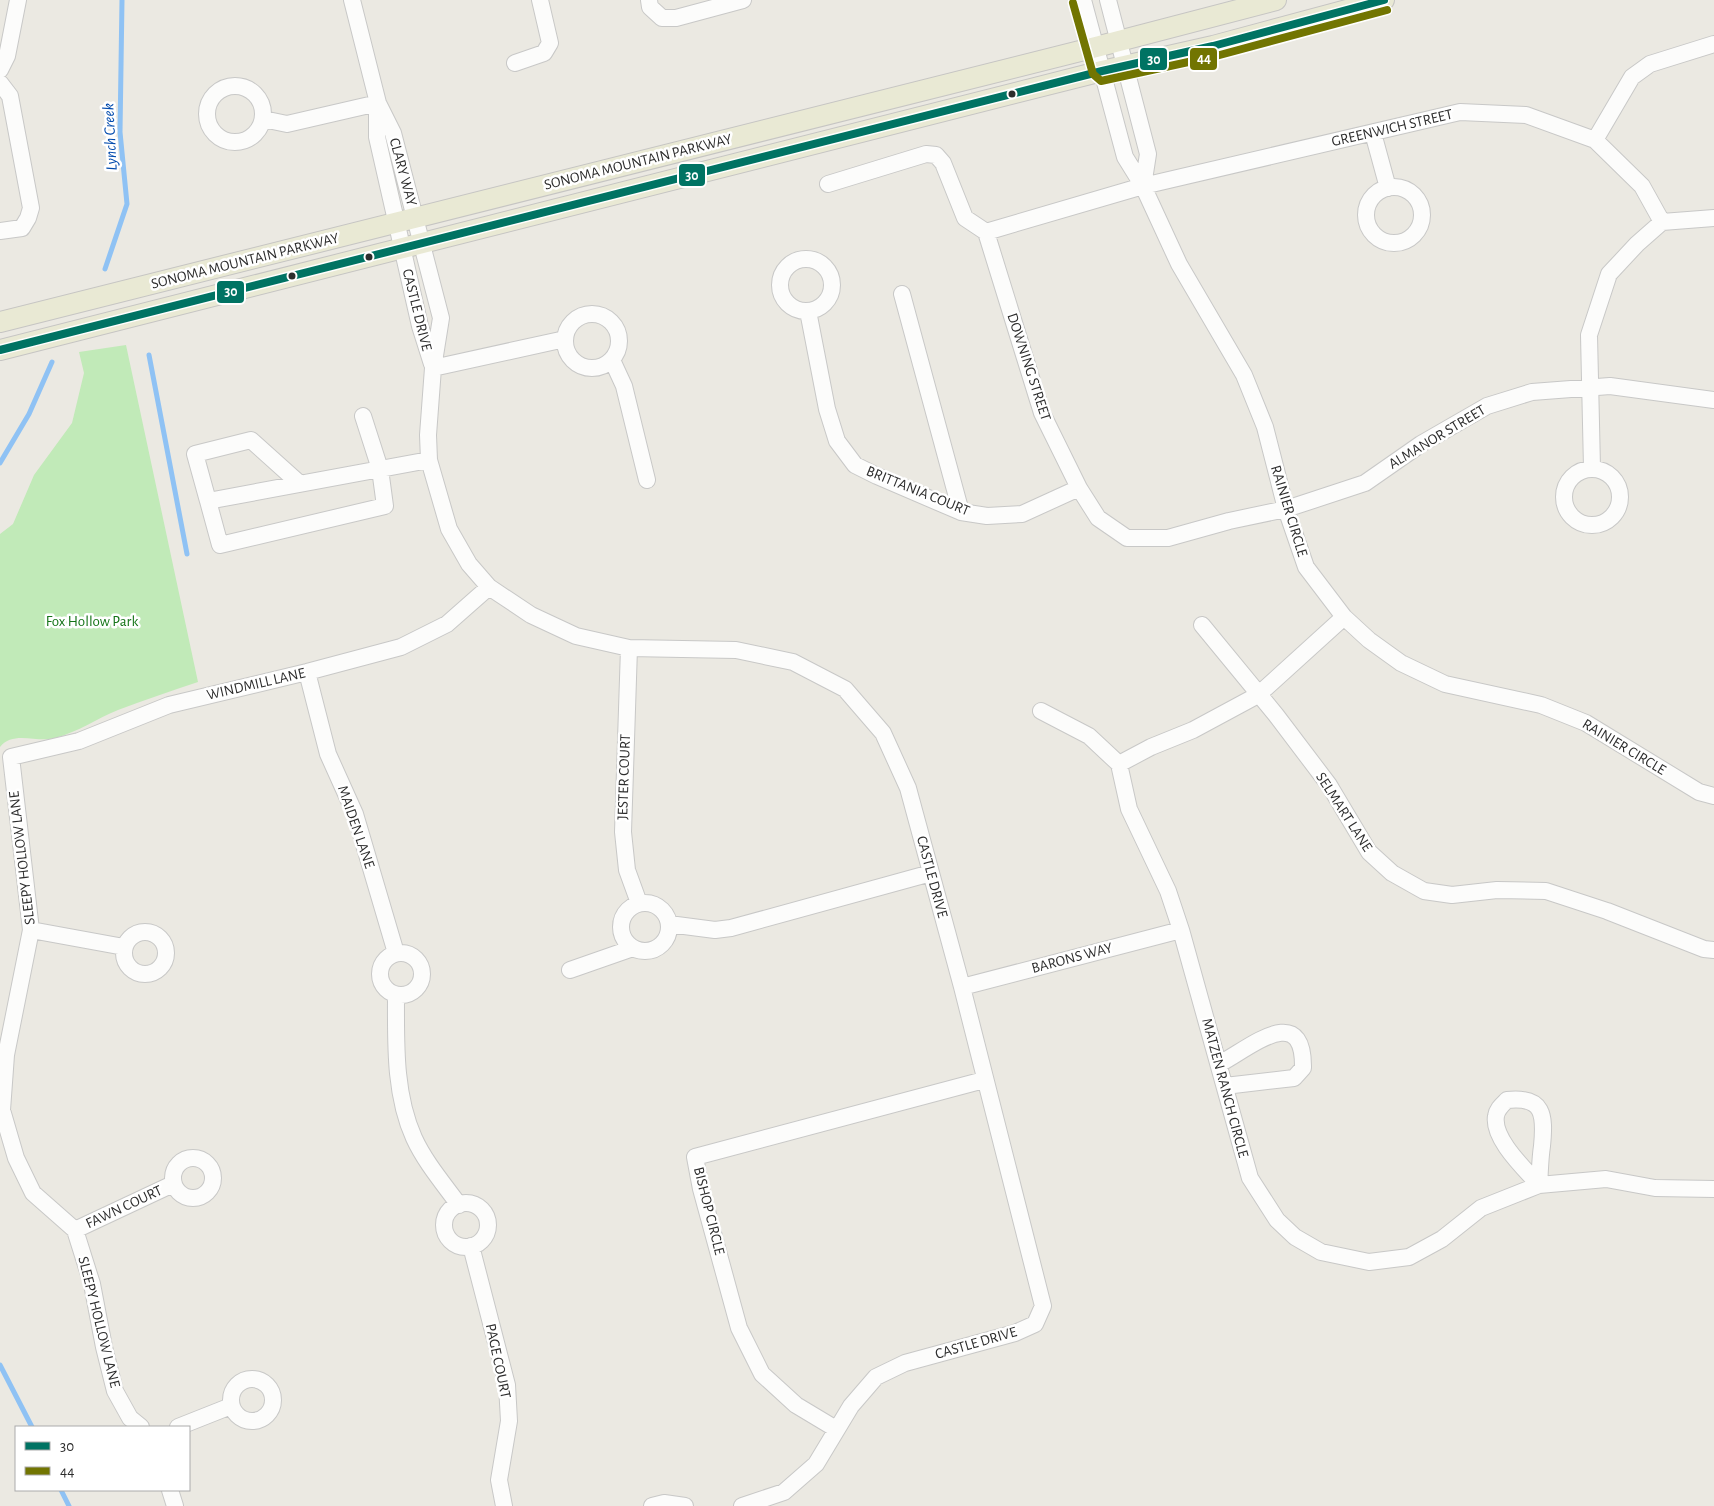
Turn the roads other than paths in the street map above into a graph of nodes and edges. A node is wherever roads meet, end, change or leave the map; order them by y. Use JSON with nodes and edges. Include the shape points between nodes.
{"nodes":[{"id":1,"x":18,"y":0,"type":"edge"},
{"id":2,"x":352,"y":0,"type":"edge"},
{"id":3,"x":540,"y":0,"type":"edge"},
{"id":4,"x":649,"y":0,"type":"edge"},
{"id":5,"x":744,"y":0,"type":"edge"},
{"id":6,"x":1083,"y":0,"type":"edge"},
{"id":7,"x":1108,"y":0,"type":"edge"},
{"id":8,"x":1276,"y":0,"type":"edge"},
{"id":9,"x":1384,"y":0,"type":"edge"},
{"id":10,"x":1118,"y":41,"type":"junction"},
{"id":11,"x":1714,"y":44,"type":"edge"},
{"id":12,"x":1096,"y":48,"type":"junction"},
{"id":13,"x":514,"y":63,"type":"dead end"},
{"id":14,"x":1125,"y":66,"type":"junction"},
{"id":15,"x":0,"y":70,"type":"edge"},
{"id":16,"x":1102,"y":71,"type":"junction"},
{"id":17,"x":0,"y":82,"type":"edge"},
{"id":18,"x":378,"y":103,"type":"junction"},
{"id":19,"x":263,"y":119,"type":"dead end"},
{"id":20,"x":1373,"y":132,"type":"junction"},
{"id":21,"x":1595,"y":140,"type":"junction"},
{"id":22,"x":828,"y":184,"type":"dead end"},
{"id":23,"x":1143,"y":186,"type":"junction"},
{"id":24,"x":1388,"y":188,"type":"dead end"},
{"id":25,"x":1714,"y":218,"type":"edge"},
{"id":26,"x":406,"y":221,"type":"junction"},
{"id":27,"x":1662,"y":222,"type":"junction"},
{"id":28,"x":0,"y":232,"type":"edge"},
{"id":29,"x":986,"y":232,"type":"junction"},
{"id":30,"x":422,"y":244,"type":"junction"},
{"id":31,"x":402,"y":248,"type":"junction"},
{"id":32,"x":902,"y":294,"type":"dead end"},
{"id":33,"x":808,"y":312,"type":"dead end"},
{"id":34,"x":0,"y":322,"type":"edge"},
{"id":35,"x":565,"y":339,"type":"junction"},
{"id":36,"x":0,"y":350,"type":"edge"},
{"id":37,"x":612,"y":360,"type":"junction"},
{"id":38,"x":433,"y":368,"type":"junction"},
{"id":39,"x":1592,"y":387,"type":"junction"},
{"id":40,"x":1714,"y":400,"type":"edge"},
{"id":41,"x":364,"y":416,"type":"dead end"},
{"id":42,"x":429,"y":460,"type":"junction"},
{"id":43,"x":1592,"y":468,"type":"dead end"},
{"id":44,"x":380,"y":469,"type":"junction"},
{"id":45,"x":647,"y":480,"type":"dead end"},
{"id":46,"x":300,"y":484,"type":"junction"},
{"id":47,"x":1079,"y":488,"type":"junction"},
{"id":48,"x":208,"y":501,"type":"junction"},
{"id":49,"x":1286,"y":509,"type":"junction"},
{"id":50,"x":961,"y":512,"type":"junction"},
{"id":51,"x":489,"y":587,"type":"junction"},
{"id":52,"x":1344,"y":617,"type":"junction"},
{"id":53,"x":1202,"y":624,"type":"dead end"},
{"id":54,"x":629,"y":648,"type":"junction"},
{"id":55,"x":307,"y":672,"type":"junction"},
{"id":56,"x":1258,"y":695,"type":"junction"},
{"id":57,"x":1042,"y":711,"type":"dead end"},
{"id":58,"x":11,"y":757,"type":"joint"},
{"id":59,"x":1119,"y":764,"type":"junction"},
{"id":60,"x":1714,"y":796,"type":"edge"},
{"id":61,"x":931,"y":872,"type":"junction"},
{"id":62,"x":639,"y":903,"type":"junction"},
{"id":63,"x":669,"y":924,"type":"junction"},
{"id":64,"x":32,"y":930,"type":"junction"},
{"id":65,"x":1181,"y":930,"type":"junction"},
{"id":66,"x":124,"y":947,"type":"dead end"},
{"id":67,"x":633,"y":948,"type":"junction"},
{"id":68,"x":1714,"y":950,"type":"edge"},
{"id":69,"x":396,"y":953,"type":"junction"},
{"id":70,"x":570,"y":970,"type":"dead end"},
{"id":71,"x":962,"y":987,"type":"junction"},
{"id":72,"x":396,"y":995,"type":"junction"},
{"id":73,"x":1219,"y":1064,"type":"junction"},
{"id":74,"x":984,"y":1080,"type":"junction"},
{"id":75,"x":1225,"y":1086,"type":"junction"},
{"id":76,"x":173,"y":1184,"type":"dead end"},
{"id":77,"x":1540,"y":1185,"type":"junction"},
{"id":78,"x":1714,"y":1189,"type":"edge"},
{"id":79,"x":459,"y":1204,"type":"junction"},
{"id":80,"x":75,"y":1230,"type":"junction"},
{"id":81,"x":471,"y":1246,"type":"junction"},
{"id":82,"x":231,"y":1406,"type":"dead end"},
{"id":83,"x":140,"y":1426,"type":"edge"},
{"id":84,"x":181,"y":1426,"type":"edge"},
{"id":85,"x":836,"y":1429,"type":"junction"},
{"id":86,"x":170,"y":1491,"type":"edge"},
{"id":87,"x":175,"y":1506,"type":"edge"},
{"id":88,"x":504,"y":1506,"type":"edge"},
{"id":89,"x":652,"y":1506,"type":"edge"},
{"id":90,"x":685,"y":1506,"type":"edge"},
{"id":91,"x":742,"y":1506,"type":"edge"}],
"edges":[{"from":1,"to":15,"type":"street","via":[[7,56]]},
{"from":2,"to":18,"type":"street","name":"CLARY WAY"},
{"from":3,"to":13,"type":"street","via":[[550,43],[544,54]]},
{"from":4,"to":5,"type":"street","via":[[650,8],[662,18],[676,18]]},
{"from":6,"to":12,"type":"street","name":"RAINIER CIRCLE"},
{"from":7,"to":10,"type":"street"},
{"from":8,"to":10,"type":"main road","name":"SONOMA MOUNTAIN PARKWAY"},
{"from":9,"to":14,"type":"main road","name":"SONOMA MOUNTAIN PARKWAY"},
{"from":10,"to":12,"type":"main road","name":"SONOMA MOUNTAIN PARKWAY"},
{"from":10,"to":14,"type":"street"},
{"from":11,"to":21,"type":"street","via":[[1650,64],[1632,77]]},
{"from":12,"to":16,"type":"street","name":"RAINIER CIRCLE"},
{"from":12,"to":26,"type":"main road","name":"SONOMA MOUNTAIN PARKWAY"},
{"from":14,"to":16,"type":"main road","name":"SONOMA MOUNTAIN PARKWAY"},
{"from":14,"to":23,"type":"street","via":[[1148,154]]},
{"from":16,"to":23,"type":"street","name":"RAINIER CIRCLE","via":[[1125,157]]},
{"from":16,"to":30,"type":"main road","name":"SONOMA MOUNTAIN PARKWAY"},
{"from":17,"to":28,"type":"street","via":[[10,96],[31,208],[22,228]]},
{"from":18,"to":19,"type":"street","via":[[287,124]]},
{"from":18,"to":26,"type":"street","name":"CLARY WAY","via":[[393,133]]},
{"from":20,"to":21,"type":"street","name":"GREENWICH STREET","via":[[1460,112],[1526,115]]},
{"from":20,"to":23,"type":"street","name":"GREENWICH STREET"},
{"from":20,"to":24,"type":"street"},
{"from":21,"to":27,"type":"street","name":"GREENWICH STREET","via":[[1642,186]]},
{"from":22,"to":29,"type":"street","via":[[926,154],[936,155],[943,163],[965,218]]},
{"from":23,"to":29,"type":"street"},
{"from":23,"to":49,"type":"street","name":"RAINIER CIRCLE","via":[[1179,264],[1244,375],[1265,427]]},
{"from":25,"to":27,"type":"street"},
{"from":26,"to":30,"type":"street","name":"CLARY WAY"},
{"from":26,"to":31,"type":"street","name":"CASTLE DRIVE"},
{"from":26,"to":34,"type":"main road","name":"SONOMA MOUNTAIN PARKWAY"},
{"from":27,"to":39,"type":"street","via":[[1609,274],[1589,335]]},
{"from":29,"to":47,"type":"street","name":"DOWNING STREET","via":[[1042,413]]},
{"from":30,"to":31,"type":"main road","name":"SONOMA MOUNTAIN PARKWAY"},
{"from":30,"to":38,"type":"street","name":"CASTLE DRIVE","via":[[441,318]]},
{"from":31,"to":36,"type":"main road","name":"SONOMA MOUNTAIN PARKWAY"},
{"from":31,"to":38,"type":"street","name":"CASTLE DRIVE"},
{"from":32,"to":50,"type":"street"},
{"from":33,"to":50,"type":"street","name":"BRITTANIA COURT","via":[[827,410],[837,441],[855,465]]},
{"from":35,"to":37,"type":"street","via":[[570,358],[582,367],[598,368]]},
{"from":35,"to":37,"type":"street","via":[[571,324],[582,316],[600,315],[611,321],[618,334],[619,346]]},
{"from":35,"to":38,"type":"street"},
{"from":37,"to":45,"type":"street","via":[[624,386]]},
{"from":38,"to":42,"type":"street","name":"CASTLE DRIVE"},
{"from":39,"to":40,"type":"street","name":"ALMANOR STREET","via":[[1610,386]]},
{"from":39,"to":43,"type":"street"},
{"from":39,"to":49,"type":"street","name":"ALMANOR STREET","via":[[1532,392],[1488,406],[1420,444],[1365,483]]},
{"from":41,"to":44,"type":"street"},
{"from":42,"to":44,"type":"street"},
{"from":42,"to":51,"type":"street","name":"CASTLE DRIVE","via":[[448,529],[469,564]]},
{"from":44,"to":46,"type":"street"},
{"from":44,"to":48,"type":"street","via":[[385,506],[220,546]]},
{"from":46,"to":48,"type":"street"},
{"from":46,"to":48,"type":"street","via":[[251,440],[195,454]]},
{"from":47,"to":49,"type":"street","name":"DOWNING STREET","via":[[1098,518],[1127,538],[1168,538]]},
{"from":47,"to":50,"type":"street","name":"BRITTANIA COURT","via":[[1022,514],[987,516]]},
{"from":49,"to":52,"type":"street","name":"RAINIER CIRCLE","via":[[1306,567]]},
{"from":51,"to":54,"type":"street","name":"CASTLE DRIVE","via":[[530,615],[576,636]]},
{"from":51,"to":55,"type":"street","name":"WINDMILL LANE","via":[[447,624],[401,647]]},
{"from":52,"to":56,"type":"street"},
{"from":52,"to":60,"type":"street","name":"RAINIER CIRCLE","via":[[1402,664],[1445,684],[1541,704],[1586,723],[1699,792]]},
{"from":53,"to":56,"type":"street","name":"SELMART LANE"},
{"from":54,"to":61,"type":"street","name":"CASTLE DRIVE","via":[[736,650],[793,662],[845,689],[883,733],[908,788]]},
{"from":54,"to":62,"type":"street","name":"JESTER COURT","via":[[623,832],[627,870]]},
{"from":55,"to":58,"type":"street","name":"WINDMILL LANE","via":[[169,705],[79,741]]},
{"from":55,"to":69,"type":"street","name":"MAIDEN LANE","via":[[328,754],[355,814]]},
{"from":56,"to":59,"type":"street"},
{"from":56,"to":68,"type":"street","name":"SELMART LANE","via":[[1329,785],[1369,852],[1392,873],[1424,891],[1452,895],[1497,890],[1546,892]]},
{"from":57,"to":59,"type":"street","via":[[1089,736]]},
{"from":58,"to":64,"type":"street","name":"SLEEPY HOLLOW LANE"},
{"from":59,"to":65,"type":"street","name":"MATZEN RANCH CIRCLE","via":[[1129,809],[1168,891]]},
{"from":61,"to":63,"type":"street","via":[[731,928],[715,930]]},
{"from":61,"to":71,"type":"street","name":"CASTLE DRIVE"},
{"from":62,"to":63,"type":"street","via":[[656,905],[663,910]]},
{"from":62,"to":67,"type":"street","via":[[625,912],[620,926],[626,943]]},
{"from":63,"to":67,"type":"street","via":[[665,940],[657,948],[641,951]]},
{"from":64,"to":66,"type":"street"},
{"from":64,"to":80,"type":"street","name":"SLEEPY HOLLOW LANE","via":[[6,1055],[2,1110],[16,1158],[33,1194]]},
{"from":65,"to":71,"type":"street","name":"BARONS WAY"},
{"from":65,"to":73,"type":"street","name":"MATZEN RANCH CIRCLE"},
{"from":67,"to":70,"type":"street"},
{"from":69,"to":72,"type":"street","via":[[384,961],[380,974],[384,987]]},
{"from":69,"to":72,"type":"street","via":[[410,954],[422,970],[416,989]]},
{"from":71,"to":74,"type":"street","name":"CASTLE DRIVE"},
{"from":72,"to":79,"type":"street","via":[[399,1080],[405,1114],[427,1162]]},
{"from":73,"to":75,"type":"street","name":"MATZEN RANCH CIRCLE"},
{"from":73,"to":75,"type":"street","via":[[1277,1032],[1293,1036],[1304,1051],[1304,1068],[1294,1078]]},
{"from":74,"to":85,"type":"street","name":"CASTLE DRIVE","via":[[1043,1306],[1035,1324],[1015,1333],[906,1363],[876,1377]]},
{"from":74,"to":85,"type":"street","name":"BISHOP CIRCLE","via":[[695,1157],[739,1328],[762,1374],[796,1405]]},
{"from":75,"to":77,"type":"street","name":"MATZEN RANCH CIRCLE","via":[[1250,1178],[1277,1220],[1295,1237],[1321,1252],[1369,1262],[1409,1257],[1442,1238],[1482,1208]]},
{"from":76,"to":80,"type":"street","name":"FAWN COURT"},
{"from":77,"to":77,"type":"street","via":[[1544,1118],[1539,1107],[1528,1100],[1506,1100],[1495,1118],[1500,1133],[1508,1150]]},
{"from":77,"to":78,"type":"street","name":"MATZEN RANCH CIRCLE","via":[[1606,1179],[1655,1188]]},
{"from":79,"to":81,"type":"street","via":[[447,1214],[446,1235],[457,1245]]},
{"from":79,"to":81,"type":"street","via":[[473,1204],[484,1212],[487,1219],[487,1233]]},
{"from":80,"to":83,"type":"street","name":"SLEEPY HOLLOW LANE","via":[[92,1284],[115,1391],[130,1418]]},
{"from":81,"to":88,"type":"street","name":"PAGE COURT","via":[[507,1384],[509,1421],[499,1480]]},
{"from":82,"to":84,"type":"street"},
{"from":85,"to":91,"type":"street","name":"CASTLE DRIVE","via":[[816,1464],[784,1492]]},
{"from":86,"to":87,"type":"street"},
{"from":89,"to":90,"type":"street","via":[[664,1503]]}]}
